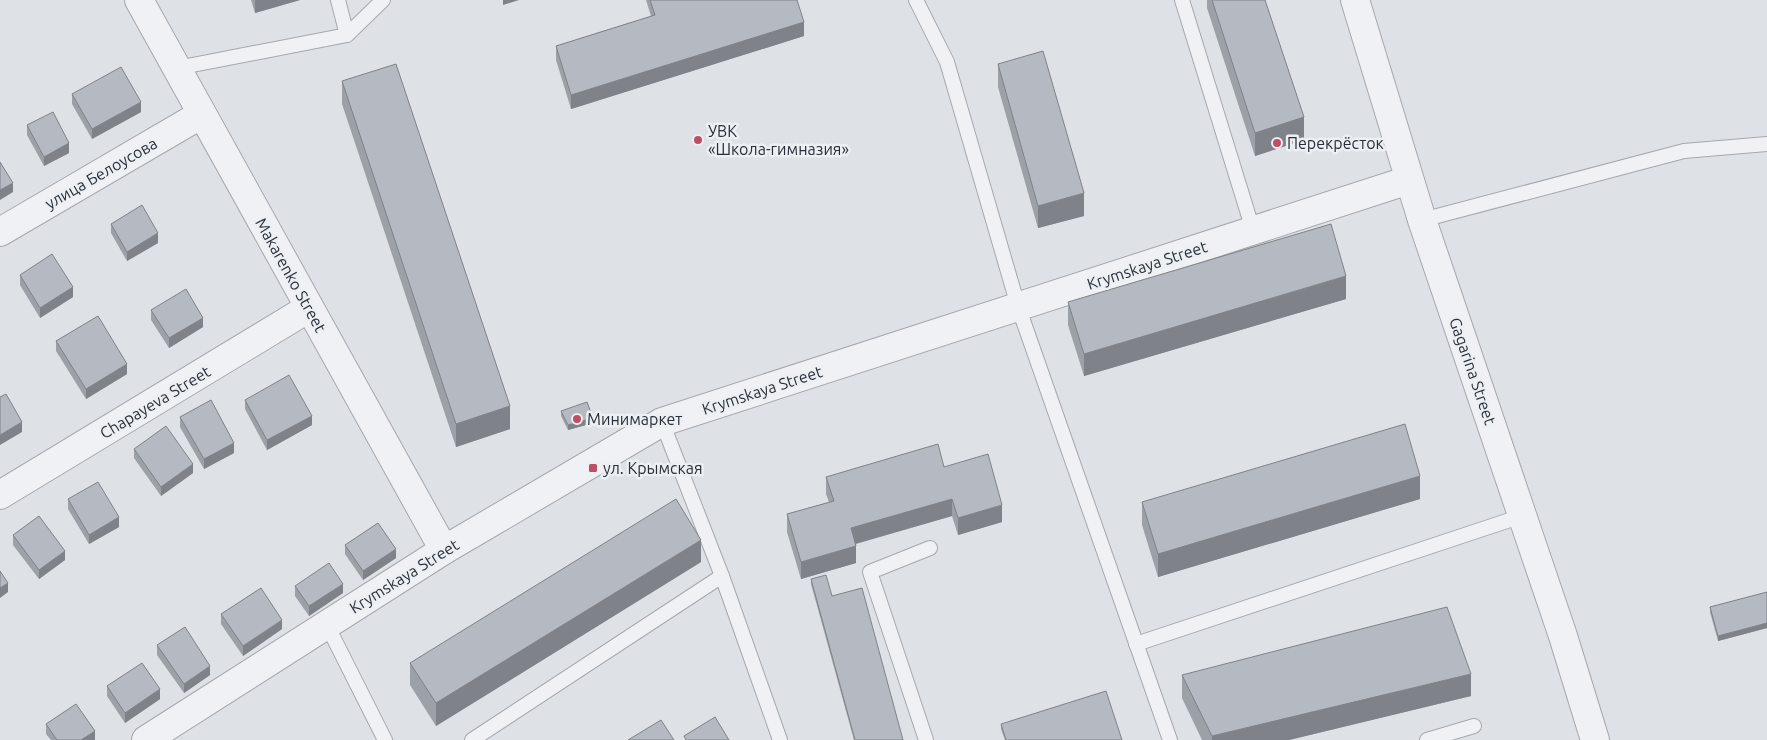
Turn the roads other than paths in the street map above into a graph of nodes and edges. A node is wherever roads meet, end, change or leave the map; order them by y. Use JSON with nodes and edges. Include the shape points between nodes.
{"nodes":[{"id":1,"x":139,"y":0,"type":"edge"},
{"id":2,"x":338,"y":0,"type":"edge"},
{"id":3,"x":383,"y":0,"type":"edge"},
{"id":4,"x":916,"y":0,"type":"edge"},
{"id":5,"x":1182,"y":0,"type":"edge"},
{"id":6,"x":1354,"y":0,"type":"edge"},
{"id":7,"x":347,"y":35,"type":"junction"},
{"id":8,"x":177,"y":68,"type":"junction"},
{"id":9,"x":202,"y":114,"type":"junction"},
{"id":10,"x":1767,"y":144,"type":"edge"},
{"id":11,"x":1409,"y":180,"type":"junction"},
{"id":12,"x":1422,"y":220,"type":"junction"},
{"id":13,"x":1252,"y":230,"type":"junction"},
{"id":14,"x":0,"y":232,"type":"edge"},
{"id":15,"x":1018,"y":306,"type":"junction"},
{"id":16,"x":309,"y":308,"type":"junction"},
{"id":17,"x":662,"y":422,"type":"junction"},
{"id":18,"x":0,"y":495,"type":"edge"},
{"id":19,"x":1522,"y":516,"type":"junction"},
{"id":20,"x":930,"y":548,"type":"dead end"},
{"id":21,"x":444,"y":550,"type":"junction"},
{"id":22,"x":722,"y":576,"type":"junction"},
{"id":23,"x":327,"y":625,"type":"junction"},
{"id":24,"x":1136,"y":644,"type":"junction"},
{"id":25,"x":1474,"y":726,"type":"dead end"},
{"id":26,"x":146,"y":740,"type":"edge"},
{"id":27,"x":384,"y":740,"type":"edge"},
{"id":28,"x":472,"y":740,"type":"edge"},
{"id":29,"x":780,"y":740,"type":"edge"},
{"id":30,"x":926,"y":740,"type":"edge"},
{"id":31,"x":1170,"y":740,"type":"edge"},
{"id":32,"x":1427,"y":740,"type":"edge"},
{"id":33,"x":1595,"y":740,"type":"edge"}],
"edges":[{"from":1,"to":8,"type":"street","name":"Makarenko Street"},
{"from":2,"to":7,"type":"lane"},
{"from":3,"to":7,"type":"lane"},
{"from":4,"to":15,"type":"lane","via":[[947,62]]},
{"from":5,"to":13,"type":"lane"},
{"from":6,"to":11,"type":"street","name":"Gagarina Street"},
{"from":7,"to":8,"type":"lane"},
{"from":8,"to":9,"type":"street","name":"Makarenko Street"},
{"from":9,"to":14,"type":"street","name":"улица Белоусова"},
{"from":9,"to":16,"type":"street","name":"Makarenko Street"},
{"from":10,"to":12,"type":"lane","via":[[1684,151]]},
{"from":11,"to":12,"type":"street","name":"Gagarina Street"},
{"from":11,"to":13,"type":"street","name":"Krymskaya Street"},
{"from":12,"to":19,"type":"street","name":"Gagarina Street"},
{"from":13,"to":15,"type":"street","name":"Krymskaya Street"},
{"from":15,"to":17,"type":"street","name":"Krymskaya Street"},
{"from":15,"to":24,"type":"lane"},
{"from":16,"to":18,"type":"street","name":"Chapayeva Street"},
{"from":16,"to":21,"type":"street","name":"Makarenko Street"},
{"from":17,"to":21,"type":"street","name":"Krymskaya Street"},
{"from":17,"to":22,"type":"lane"},
{"from":19,"to":24,"type":"lane"},
{"from":19,"to":33,"type":"street","name":"Gagarina Street"},
{"from":20,"to":30,"type":"lane","via":[[870,572]]},
{"from":21,"to":23,"type":"street","name":"Krymskaya Street"},
{"from":22,"to":28,"type":"lane"},
{"from":22,"to":29,"type":"lane"},
{"from":23,"to":26,"type":"street","name":"Krymskaya Street"},
{"from":23,"to":27,"type":"lane"},
{"from":24,"to":31,"type":"lane"},
{"from":25,"to":32,"type":"lane"}]}
